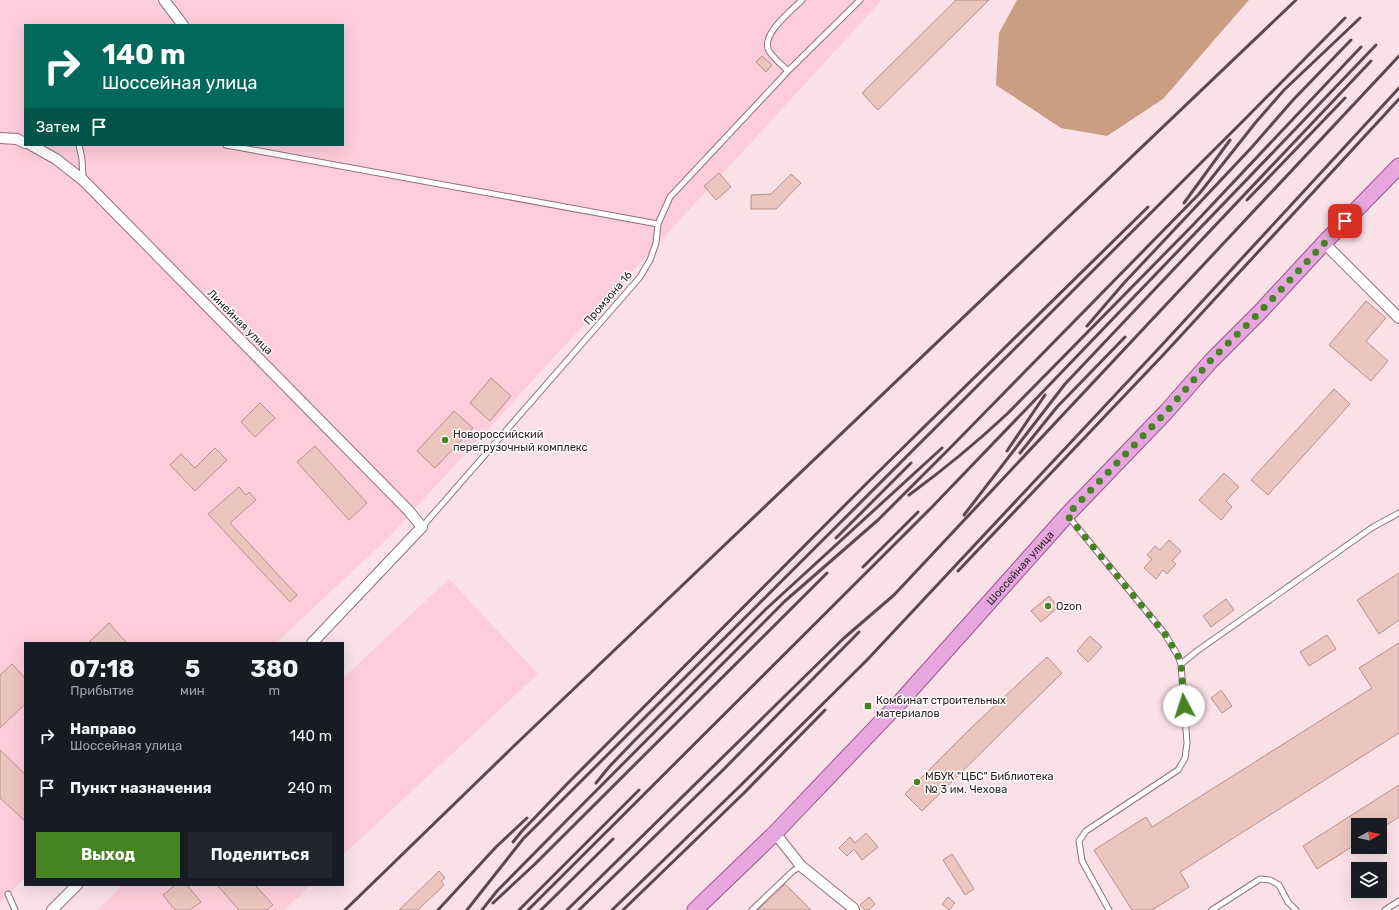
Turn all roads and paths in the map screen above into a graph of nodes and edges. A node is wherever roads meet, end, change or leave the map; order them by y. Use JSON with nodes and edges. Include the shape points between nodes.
{"nodes":[{"id":1,"x":164,"y":0,"type":"edge"},
{"id":2,"x":802,"y":0,"type":"edge"},
{"id":3,"x":860,"y":0,"type":"edge"},
{"id":4,"x":182,"y":24,"type":"edge"},
{"id":5,"x":788,"y":71,"type":"junction"},
{"id":6,"x":0,"y":138,"type":"edge"},
{"id":7,"x":24,"y":142,"type":"edge"},
{"id":8,"x":33,"y":146,"type":"edge"},
{"id":9,"x":78,"y":146,"type":"edge"},
{"id":10,"x":231,"y":146,"type":"edge"},
{"id":11,"x":1399,"y":166,"type":"edge"},
{"id":12,"x":83,"y":180,"type":"junction"},
{"id":13,"x":658,"y":224,"type":"junction"},
{"id":14,"x":1324,"y":243,"type":"junction"},
{"id":15,"x":1399,"y":318,"type":"edge"},
{"id":16,"x":1399,"y":512,"type":"edge"},
{"id":17,"x":1067,"y":515,"type":"junction"},
{"id":18,"x":422,"y":527,"type":"junction"},
{"id":19,"x":313,"y":642,"type":"edge"},
{"id":20,"x":1181,"y":664,"type":"junction"},
{"id":21,"x":776,"y":833,"type":"junction"},
{"id":22,"x":801,"y":866,"type":"junction"},
{"id":23,"x":76,"y":886,"type":"edge"},
{"id":24,"x":8,"y":894,"type":"dead end"},
{"id":25,"x":1399,"y":901,"type":"edge"},
{"id":26,"x":15,"y":910,"type":"edge"},
{"id":27,"x":52,"y":910,"type":"edge"},
{"id":28,"x":695,"y":910,"type":"edge"},
{"id":29,"x":752,"y":910,"type":"edge"},
{"id":30,"x":854,"y":910,"type":"edge"},
{"id":31,"x":1109,"y":910,"type":"edge"},
{"id":32,"x":1212,"y":910,"type":"edge"},
{"id":33,"x":1296,"y":910,"type":"edge"},
{"id":34,"x":1385,"y":910,"type":"edge"}],
"edges":[{"from":1,"to":4,"type":"street"},
{"from":2,"to":5,"type":"lane","via":[[771,31],[767,42],[768,50]]},
{"from":3,"to":5,"type":"lane","name":"Промзона 16"},
{"from":5,"to":13,"type":"lane","name":"Промзона 16","via":[[670,197]]},
{"from":6,"to":7,"type":"street","via":[[17,139]]},
{"from":8,"to":12,"type":"street","name":"Линейная улица","via":[[56,159]]},
{"from":9,"to":12,"type":"lane"},
{"from":10,"to":13,"type":"lane"},
{"from":11,"to":14,"type":"main road","name":"Шоссейная улица"},
{"from":12,"to":18,"type":"street","name":"Линейная улица"},
{"from":13,"to":18,"type":"lane","name":"Промзона 16","via":[[656,243],[640,277]]},
{"from":14,"to":15,"type":"street"},
{"from":14,"to":17,"type":"main road","name":"Шоссейная улица"},
{"from":16,"to":20,"type":"lane","via":[[1373,527],[1197,650]]},
{"from":17,"to":20,"type":"lane","via":[[1165,634]]},
{"from":17,"to":21,"type":"main road","name":"Шоссейная улица","via":[[901,701]]},
{"from":18,"to":19,"type":"street"},
{"from":20,"to":31,"type":"lane","via":[[1187,743],[1185,758],[1178,770],[1086,831],[1079,841],[1082,861]]},
{"from":21,"to":22,"type":"street"},
{"from":21,"to":28,"type":"main road","name":"Шоссейная улица"},
{"from":22,"to":29,"type":"lane"},
{"from":22,"to":30,"type":"street"},
{"from":23,"to":27,"type":"street"},
{"from":24,"to":26,"type":"lane"},
{"from":25,"to":34,"type":"lane"},
{"from":32,"to":33,"type":"lane","via":[[1260,879],[1270,880],[1279,885],[1288,902]]}]}
